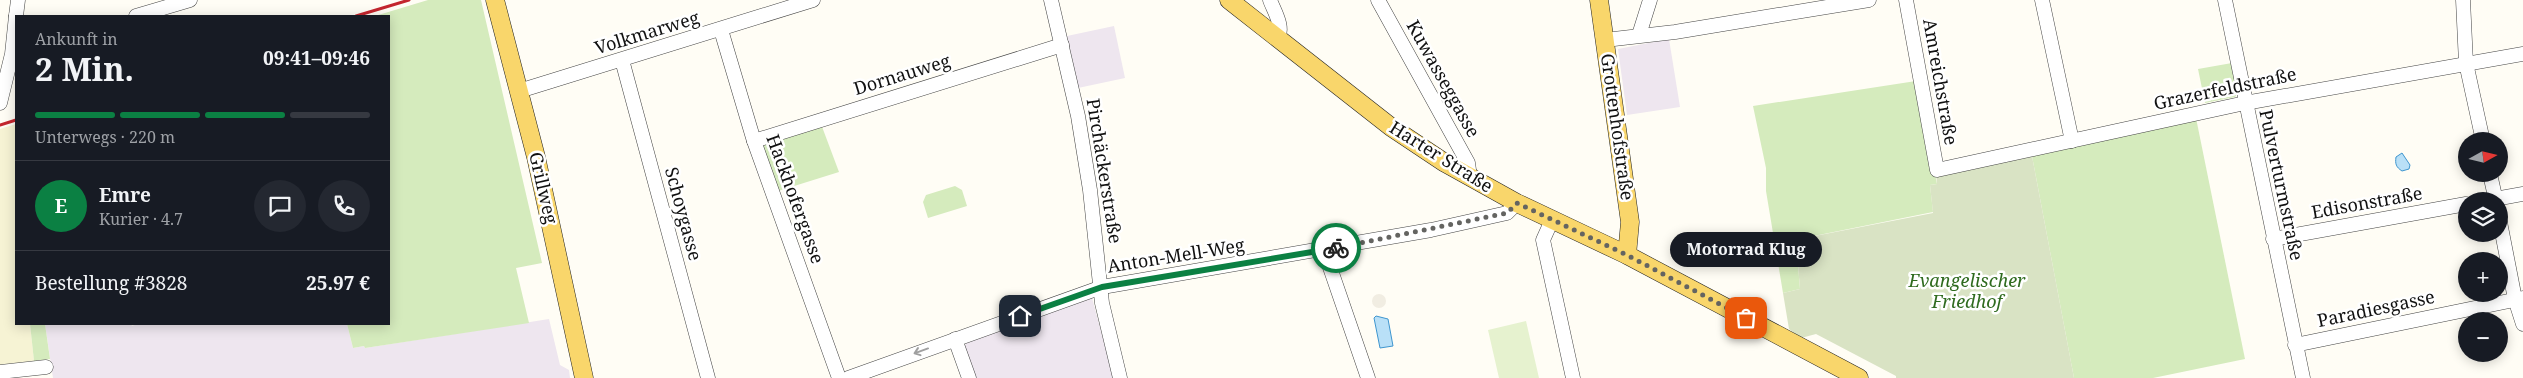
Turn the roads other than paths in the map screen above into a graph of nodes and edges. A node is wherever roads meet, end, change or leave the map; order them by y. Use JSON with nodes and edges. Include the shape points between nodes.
{"nodes":[{"id":1,"x":18,"y":0,"type":"edge"},
{"id":2,"x":190,"y":0,"type":"edge"},
{"id":3,"x":495,"y":0,"type":"edge"},
{"id":4,"x":813,"y":0,"type":"edge"},
{"id":5,"x":1051,"y":0,"type":"edge"},
{"id":6,"x":1229,"y":0,"type":"edge"},
{"id":7,"x":1270,"y":0,"type":"edge"},
{"id":8,"x":1378,"y":0,"type":"edge"},
{"id":9,"x":1599,"y":0,"type":"edge"},
{"id":10,"x":1650,"y":0,"type":"edge"},
{"id":11,"x":1869,"y":0,"type":"edge"},
{"id":12,"x":1906,"y":0,"type":"edge"},
{"id":13,"x":2042,"y":0,"type":"edge"},
{"id":14,"x":2225,"y":0,"type":"edge"},
{"id":15,"x":2462,"y":0,"type":"edge"},
{"id":16,"x":16,"y":15,"type":"edge"},
{"id":17,"x":139,"y":15,"type":"edge"},
{"id":18,"x":15,"y":22,"type":"edge"},
{"id":19,"x":721,"y":30,"type":"junction"},
{"id":20,"x":1639,"y":36,"type":"junction"},
{"id":21,"x":1278,"y":38,"type":"junction"},
{"id":22,"x":1605,"y":40,"type":"junction"},
{"id":23,"x":1062,"y":45,"type":"junction"},
{"id":24,"x":2523,"y":54,"type":"edge"},
{"id":25,"x":9,"y":55,"type":"edge"},
{"id":26,"x":622,"y":60,"type":"junction"},
{"id":27,"x":2466,"y":63,"type":"junction"},
{"id":28,"x":519,"y":91,"type":"junction"},
{"id":29,"x":2245,"y":102,"type":"junction"},
{"id":30,"x":0,"y":103,"type":"edge"},
{"id":31,"x":2481,"y":132,"type":"edge"},
{"id":32,"x":754,"y":141,"type":"junction"},
{"id":33,"x":2072,"y":141,"type":"junction"},
{"id":34,"x":1937,"y":170,"type":"joint"},
{"id":35,"x":1470,"y":177,"type":"junction"},
{"id":36,"x":2523,"y":194,"type":"edge"},
{"id":37,"x":2508,"y":197,"type":"edge"},
{"id":38,"x":1517,"y":203,"type":"junction"},
{"id":39,"x":2458,"y":205,"type":"edge"},
{"id":40,"x":1552,"y":220,"type":"junction"},
{"id":41,"x":2273,"y":239,"type":"junction"},
{"id":42,"x":2505,"y":242,"type":"edge"},
{"id":43,"x":1324,"y":250,"type":"junction"},
{"id":44,"x":1627,"y":255,"type":"junction"},
{"id":45,"x":1102,"y":287,"type":"junction"},
{"id":46,"x":2519,"y":298,"type":"edge"},
{"id":47,"x":2523,"y":324,"type":"edge"},
{"id":48,"x":955,"y":339,"type":"junction"},
{"id":49,"x":2295,"y":345,"type":"junction"},
{"id":50,"x":46,"y":367,"type":"dead end"},
{"id":51,"x":0,"y":372,"type":"edge"},
{"id":52,"x":584,"y":378,"type":"edge"},
{"id":53,"x":708,"y":378,"type":"edge"},
{"id":54,"x":839,"y":378,"type":"edge"},
{"id":55,"x":848,"y":378,"type":"edge"},
{"id":56,"x":970,"y":378,"type":"edge"},
{"id":57,"x":1120,"y":378,"type":"edge"},
{"id":58,"x":1368,"y":378,"type":"edge"},
{"id":59,"x":1573,"y":378,"type":"edge"},
{"id":60,"x":1859,"y":378,"type":"edge"},
{"id":61,"x":2303,"y":378,"type":"edge"}],
"edges":[{"from":1,"to":16,"type":"street"},
{"from":2,"to":17,"type":"street"},
{"from":3,"to":28,"type":"main road","name":"Grillweg"},
{"from":4,"to":19,"type":"street","name":"Volkmarweg"},
{"from":5,"to":23,"type":"street","name":"Pirchäckerstraße"},
{"from":6,"to":21,"type":"main road","name":"Harter Straße"},
{"from":7,"to":21,"type":"street","via":[[1279,22]]},
{"from":8,"to":35,"type":"street","name":"Kuwasseggasse","via":[[1468,163]]},
{"from":9,"to":22,"type":"main road","name":"Grottenhofstraße"},
{"from":10,"to":20,"type":"street"},
{"from":11,"to":20,"type":"street"},
{"from":12,"to":34,"type":"street","name":"Amreichstraße"},
{"from":13,"to":33,"type":"street"},
{"from":14,"to":29,"type":"street","name":"Pulverturmstraße"},
{"from":15,"to":27,"type":"street"},
{"from":18,"to":25,"type":"street"},
{"from":19,"to":26,"type":"street","name":"Volkmarweg"},
{"from":19,"to":32,"type":"street","name":"Hackhofergasse"},
{"from":20,"to":22,"type":"street"},
{"from":21,"to":35,"type":"main road","name":"Harter Straße","via":[[1391,127]]},
{"from":22,"to":44,"type":"main road","name":"Grottenhofstraße","via":[[1630,222]]},
{"from":23,"to":32,"type":"street","name":"Dornauweg"},
{"from":23,"to":45,"type":"street","name":"Pirchäckerstraße","via":[[1085,157]]},
{"from":24,"to":27,"type":"street","name":"Grazerfeldstraße"},
{"from":25,"to":30,"type":"street"},
{"from":26,"to":28,"type":"street","name":"Volkmarweg"},
{"from":26,"to":53,"type":"street","name":"Schoygasse"},
{"from":27,"to":29,"type":"street","name":"Grazerfeldstraße"},
{"from":27,"to":31,"type":"street"},
{"from":28,"to":52,"type":"main road","name":"Grillweg"},
{"from":29,"to":33,"type":"street","name":"Grazerfeldstraße"},
{"from":29,"to":41,"type":"street","name":"Pulverturmstraße"},
{"from":32,"to":54,"type":"street","name":"Hackhofergasse"},
{"from":33,"to":34,"type":"street","name":"Grazerfeldstraße"},
{"from":35,"to":38,"type":"main road","name":"Harter Straße"},
{"from":36,"to":37,"type":"street"},
{"from":38,"to":40,"type":"main road","name":"Harter Straße"},
{"from":38,"to":43,"type":"street","name":"Anton-Mell-Weg","via":[[1507,213]]},
{"from":39,"to":41,"type":"street","name":"Edisonstraße"},
{"from":40,"to":44,"type":"main road","name":"Harter Straße"},
{"from":40,"to":59,"type":"street","via":[[1542,240]]},
{"from":41,"to":49,"type":"street","name":"Pulverturmstraße"},
{"from":42,"to":46,"type":"street"},
{"from":43,"to":45,"type":"street","name":"Anton-Mell-Weg"},
{"from":43,"to":58,"type":"street"},
{"from":44,"to":60,"type":"main road","name":"Harter Straße"},
{"from":45,"to":48,"type":"street","name":"Anton-Mell-Weg"},
{"from":45,"to":57,"type":"street","name":"Pirchäckerstraße","via":[[1102,303]]},
{"from":46,"to":47,"type":"street"},
{"from":46,"to":49,"type":"street","name":"Paradiesgasse"},
{"from":48,"to":55,"type":"street","name":"Anton-Mell-Weg","one_way":true},
{"from":48,"to":56,"type":"street"},
{"from":49,"to":61,"type":"street","name":"Pulverturmstraße"},
{"from":50,"to":51,"type":"street"}]}
